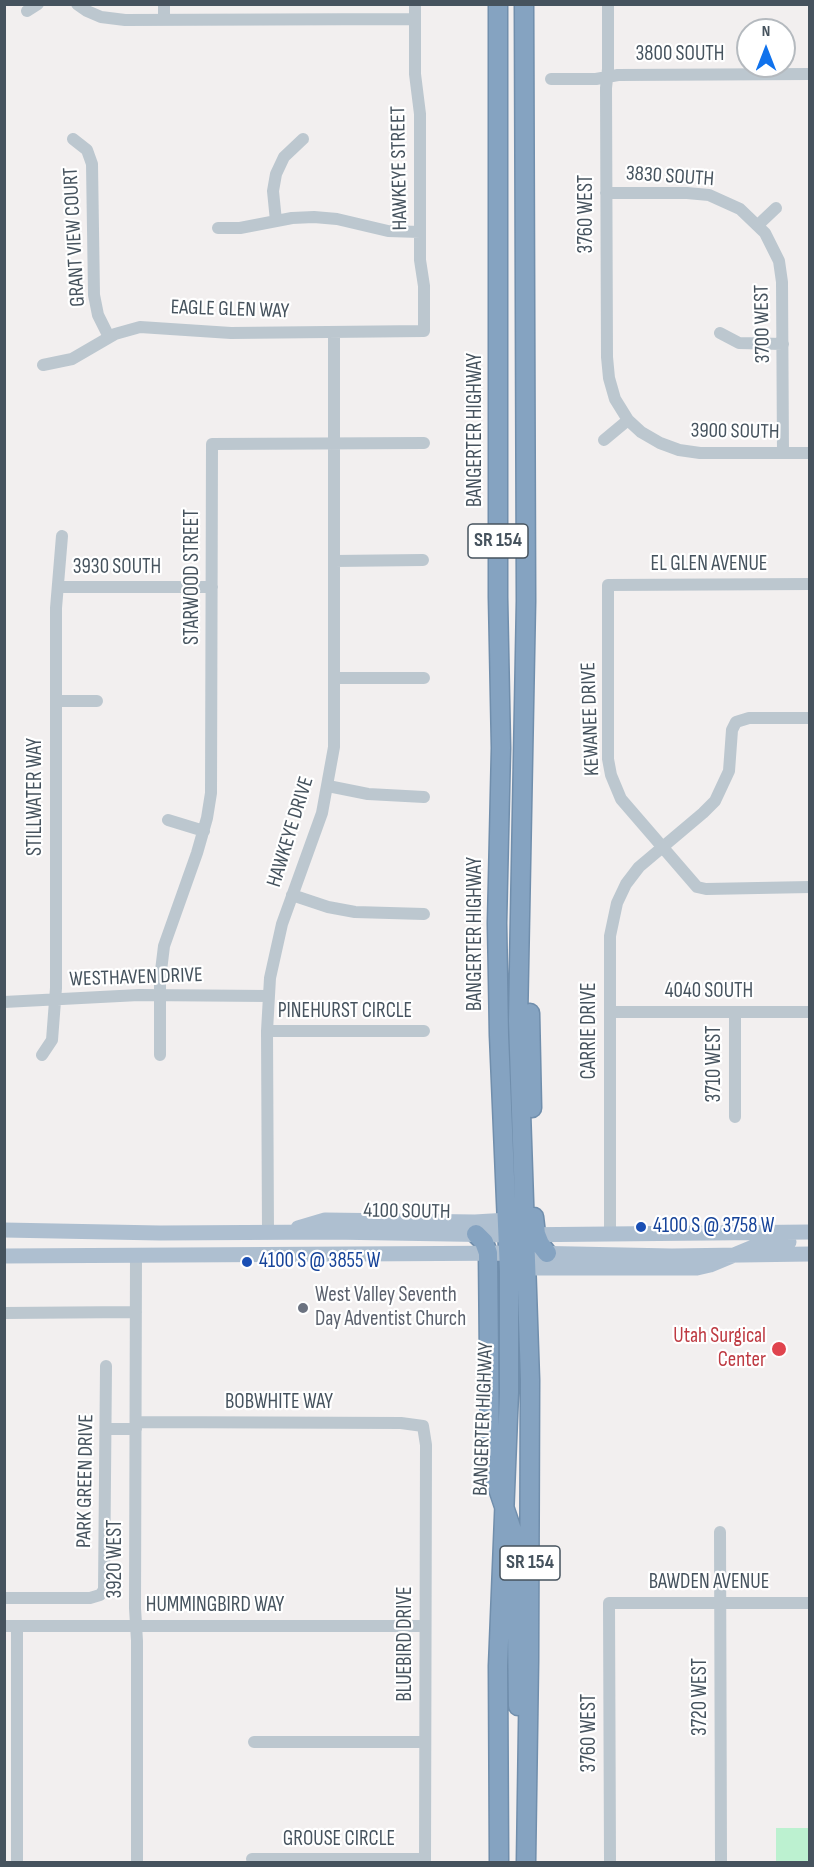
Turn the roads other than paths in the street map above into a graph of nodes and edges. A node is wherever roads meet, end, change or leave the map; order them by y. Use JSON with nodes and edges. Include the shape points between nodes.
{"nodes":[{"id":1,"x":38,"y":4,"type":"edge"},
{"id":2,"x":77,"y":4,"type":"edge"},
{"id":3,"x":164,"y":4,"type":"edge"},
{"id":4,"x":415,"y":4,"type":"edge"},
{"id":5,"x":498,"y":4,"type":"edge"},
{"id":6,"x":525,"y":4,"type":"edge"},
{"id":7,"x":608,"y":4,"type":"edge"},
{"id":8,"x":27,"y":11,"type":"dead end"},
{"id":9,"x":415,"y":19,"type":"junction"},
{"id":10,"x":164,"y":20,"type":"junction"},
{"id":11,"x":810,"y":74,"type":"edge"},
{"id":12,"x":607,"y":77,"type":"junction"},
{"id":13,"x":551,"y":80,"type":"dead end"},
{"id":14,"x":73,"y":139,"type":"dead end"},
{"id":15,"x":303,"y":139,"type":"dead end"},
{"id":16,"x":606,"y":193,"type":"junction"},
{"id":17,"x":776,"y":208,"type":"dead end"},
{"id":18,"x":276,"y":221,"type":"junction"},
{"id":19,"x":758,"y":225,"type":"junction"},
{"id":20,"x":219,"y":228,"type":"dead end"},
{"id":21,"x":420,"y":232,"type":"junction"},
{"id":22,"x":424,"y":331,"type":"joint"},
{"id":23,"x":334,"y":332,"type":"junction"},
{"id":24,"x":720,"y":333,"type":"dead end"},
{"id":25,"x":109,"y":337,"type":"junction"},
{"id":26,"x":783,"y":344,"type":"junction"},
{"id":27,"x":43,"y":365,"type":"dead end"},
{"id":28,"x":628,"y":420,"type":"junction"},
{"id":29,"x":604,"y":440,"type":"dead end"},
{"id":30,"x":334,"y":443,"type":"junction"},
{"id":31,"x":424,"y":443,"type":"dead end"},
{"id":32,"x":783,"y":453,"type":"junction"},
{"id":33,"x":810,"y":453,"type":"edge"},
{"id":34,"x":62,"y":536,"type":"dead end"},
{"id":35,"x":423,"y":560,"type":"dead end"},
{"id":36,"x":334,"y":561,"type":"junction"},
{"id":37,"x":810,"y":584,"type":"edge"},
{"id":38,"x":608,"y":585,"type":"joint"},
{"id":39,"x":58,"y":587,"type":"junction"},
{"id":40,"x":212,"y":587,"type":"junction"},
{"id":41,"x":334,"y":678,"type":"junction"},
{"id":42,"x":424,"y":678,"type":"dead end"},
{"id":43,"x":56,"y":701,"type":"junction"},
{"id":44,"x":97,"y":701,"type":"dead end"},
{"id":45,"x":810,"y":718,"type":"edge"},
{"id":46,"x":501,"y":748,"type":"junction"},
{"id":47,"x":328,"y":786,"type":"junction"},
{"id":48,"x":424,"y":796,"type":"dead end"},
{"id":49,"x":168,"y":820,"type":"dead end"},
{"id":50,"x":204,"y":831,"type":"junction"},
{"id":51,"x":662,"y":848,"type":"junction"},
{"id":52,"x":810,"y":888,"type":"edge"},
{"id":53,"x":292,"y":895,"type":"junction"},
{"id":54,"x":424,"y":914,"type":"dead end"},
{"id":55,"x":518,"y":971,"type":"junction"},
{"id":56,"x":160,"y":995,"type":"junction"},
{"id":57,"x":268,"y":996,"type":"junction"},
{"id":58,"x":54,"y":1000,"type":"junction"},
{"id":59,"x":4,"y":1002,"type":"edge"},
{"id":60,"x":610,"y":1012,"type":"junction"},
{"id":61,"x":735,"y":1012,"type":"junction"},
{"id":62,"x":810,"y":1012,"type":"edge"},
{"id":63,"x":267,"y":1031,"type":"junction"},
{"id":64,"x":424,"y":1031,"type":"dead end"},
{"id":65,"x":42,"y":1054,"type":"dead end"},
{"id":66,"x":160,"y":1055,"type":"dead end"},
{"id":67,"x":735,"y":1117,"type":"dead end"},
{"id":68,"x":4,"y":1230,"type":"edge"},
{"id":69,"x":519,"y":1231,"type":"junction"},
{"id":70,"x":810,"y":1232,"type":"edge"},
{"id":71,"x":268,"y":1233,"type":"junction"},
{"id":72,"x":288,"y":1233,"type":"junction"},
{"id":73,"x":610,"y":1233,"type":"junction"},
{"id":74,"x":476,"y":1234,"type":"junction"},
{"id":75,"x":810,"y":1241,"type":"edge"},
{"id":76,"x":488,"y":1253,"type":"junction"},
{"id":77,"x":548,"y":1253,"type":"junction"},
{"id":78,"x":810,"y":1254,"type":"edge"},
{"id":79,"x":136,"y":1255,"type":"junction"},
{"id":80,"x":736,"y":1255,"type":"junction"},
{"id":81,"x":4,"y":1256,"type":"edge"},
{"id":82,"x":31,"y":1256,"type":"junction"},
{"id":83,"x":518,"y":1262,"type":"junction"},
{"id":84,"x":136,"y":1312,"type":"junction"},
{"id":85,"x":4,"y":1313,"type":"edge"},
{"id":86,"x":106,"y":1366,"type":"dead end"},
{"id":87,"x":136,"y":1426,"type":"junction"},
{"id":88,"x":423,"y":1426,"type":"joint"},
{"id":89,"x":106,"y":1429,"type":"junction"},
{"id":90,"x":504,"y":1503,"type":"junction"},
{"id":91,"x":720,"y":1532,"type":"dead end"},
{"id":92,"x":4,"y":1598,"type":"edge"},
{"id":93,"x":609,"y":1603,"type":"joint"},
{"id":94,"x":720,"y":1603,"type":"junction"},
{"id":95,"x":810,"y":1603,"type":"edge"},
{"id":96,"x":10,"y":1626,"type":"edge"},
{"id":97,"x":136,"y":1626,"type":"junction"},
{"id":98,"x":425,"y":1626,"type":"junction"},
{"id":99,"x":254,"y":1742,"type":"dead end"},
{"id":100,"x":425,"y":1742,"type":"junction"},
{"id":101,"x":528,"y":1745,"type":"junction"},
{"id":102,"x":252,"y":1859,"type":"dead end"},
{"id":103,"x":425,"y":1861,"type":"edge"},
{"id":104,"x":17,"y":1863,"type":"edge"},
{"id":105,"x":136,"y":1863,"type":"edge"},
{"id":106,"x":499,"y":1863,"type":"edge"},
{"id":107,"x":526,"y":1863,"type":"edge"},
{"id":108,"x":610,"y":1863,"type":"edge"},
{"id":109,"x":721,"y":1863,"type":"edge"}],
"edges":[{"from":1,"to":8,"type":"street"},
{"from":2,"to":10,"type":"street","via":[[109,19]]},
{"from":3,"to":10,"type":"street"},
{"from":4,"to":9,"type":"street","name":"HAWKEYE STREET"},
{"from":5,"to":46,"type":"highway","name":"BANGERTER HIGHWAY","number":"SR 154"},
{"from":6,"to":55,"type":"highway","name":"BANGERTER HIGHWAY","number":"SR 154","via":[[526,601]]},
{"from":7,"to":12,"type":"street","name":"3760 WEST"},
{"from":9,"to":10,"type":"street"},
{"from":9,"to":21,"type":"street","name":"HAWKEYE STREET"},
{"from":11,"to":12,"type":"street","name":"3800 SOUTH"},
{"from":12,"to":13,"type":"street","name":"3800 SOUTH"},
{"from":12,"to":16,"type":"street","name":"3760 WEST"},
{"from":14,"to":25,"type":"street","name":"GRANT VIEW COURT","via":[[87,150],[92,164],[94,295]]},
{"from":15,"to":18,"type":"street","via":[[284,157],[276,174]]},
{"from":16,"to":19,"type":"street","name":"3830 SOUTH","via":[[709,195],[740,209]]},
{"from":16,"to":28,"type":"street","name":"3760 WEST","via":[[607,367],[615,399]]},
{"from":17,"to":19,"type":"street"},
{"from":18,"to":20,"type":"street"},
{"from":18,"to":21,"type":"street","via":[[326,218],[381,230]]},
{"from":19,"to":26,"type":"street","name":"3700 WEST","via":[[770,242],[781,272]]},
{"from":21,"to":22,"type":"street","name":"HAWKEYE STREET"},
{"from":22,"to":23,"type":"street","name":"EAGLE GLEN WAY"},
{"from":23,"to":25,"type":"street","name":"EAGLE GLEN WAY","via":[[215,332],[154,327],[134,328]]},
{"from":23,"to":30,"type":"street","name":"HAWKEYE DRIVE"},
{"from":24,"to":26,"type":"street","via":[[738,343]]},
{"from":25,"to":27,"type":"street","name":"EAGLE GLEN WAY","via":[[81,356]]},
{"from":26,"to":32,"type":"street","name":"3700 WEST"},
{"from":28,"to":29,"type":"street"},
{"from":28,"to":32,"type":"street","name":"3900 SOUTH","via":[[650,438],[679,450]]},
{"from":30,"to":31,"type":"street"},
{"from":30,"to":36,"type":"street","name":"HAWKEYE DRIVE"},
{"from":30,"to":40,"type":"street","name":"STARWOOD STREET","via":[[212,444]]},
{"from":32,"to":33,"type":"street","name":"3900 SOUTH"},
{"from":34,"to":39,"type":"street","name":"STILLWATER WAY"},
{"from":35,"to":36,"type":"street"},
{"from":36,"to":41,"type":"street","name":"HAWKEYE DRIVE"},
{"from":37,"to":38,"type":"street","name":"EL GLEN AVENUE"},
{"from":38,"to":51,"type":"street","name":"KEWANEE DRIVE","via":[[610,775],[626,806]]},
{"from":39,"to":40,"type":"street","name":"3930 SOUTH"},
{"from":39,"to":43,"type":"street","name":"STILLWATER WAY"},
{"from":40,"to":50,"type":"street","name":"STARWOOD STREET","via":[[212,779]]},
{"from":41,"to":42,"type":"street"},
{"from":41,"to":47,"type":"street","name":"HAWKEYE DRIVE","via":[[334,741]]},
{"from":43,"to":44,"type":"street"},
{"from":43,"to":58,"type":"street","name":"STILLWATER WAY"},
{"from":45,"to":51,"type":"street","name":"CARRIE DRIVE","via":[[749,718],[736,722],[729,771],[719,793],[703,813]]},
{"from":46,"to":55,"type":"highway","via":[[510,767],[509,945]]},
{"from":46,"to":69,"type":"highway","name":"BANGERTER HIGHWAY","number":"SR 154","via":[[497,985]]},
{"from":47,"to":48,"type":"street","via":[[379,795]]},
{"from":47,"to":53,"type":"street","name":"HAWKEYE DRIVE"},
{"from":49,"to":50,"type":"street"},
{"from":50,"to":56,"type":"street","name":"STARWOOD STREET","via":[[167,935]]},
{"from":51,"to":52,"type":"street","name":"KEWANEE DRIVE","via":[[699,888]]},
{"from":51,"to":60,"type":"street","name":"CARRIE DRIVE","via":[[632,876],[614,911],[610,936]]},
{"from":53,"to":54,"type":"street","via":[[348,911]]},
{"from":53,"to":57,"type":"street","name":"HAWKEYE DRIVE","via":[[275,950]]},
{"from":55,"to":69,"type":"highway","name":"BANGERTER HIGHWAY","number":"SR 154","via":[[524,1202]]},
{"from":55,"to":69,"type":"highway","via":[[531,1028],[534,1219]]},
{"from":56,"to":57,"type":"street","name":"WESTHAVEN DRIVE"},
{"from":56,"to":58,"type":"street","name":"WESTHAVEN DRIVE"},
{"from":56,"to":66,"type":"street","name":"STARWOOD STREET"},
{"from":57,"to":63,"type":"street","name":"HAWKEYE DRIVE"},
{"from":58,"to":59,"type":"street","name":"WESTHAVEN DRIVE"},
{"from":58,"to":65,"type":"street","name":"STILLWATER WAY","via":[[52,1040]]},
{"from":60,"to":61,"type":"street","name":"4040 SOUTH"},
{"from":60,"to":73,"type":"street","name":"CARRIE DRIVE"},
{"from":61,"to":62,"type":"street","name":"4040 SOUTH"},
{"from":61,"to":67,"type":"street","name":"3710 WEST"},
{"from":63,"to":64,"type":"street","name":"PINEHURST CIRCLE"},
{"from":63,"to":71,"type":"street","name":"HAWKEYE DRIVE"},
{"from":68,"to":71,"type":"main road","name":"4100 SOUTH"},
{"from":69,"to":72,"type":"main road","via":[[475,1221],[340,1219],[311,1223]]},
{"from":69,"to":73,"type":"main road","name":"4100 SOUTH"},
{"from":69,"to":74,"type":"main road","name":"4100 SOUTH"},
{"from":69,"to":77,"type":"highway"},
{"from":69,"to":83,"type":"highway","name":"BANGERTER HIGHWAY","number":"SR 154"},
{"from":70,"to":73,"type":"main road","name":"4100 SOUTH"},
{"from":71,"to":72,"type":"main road","name":"4100 SOUTH"},
{"from":72,"to":74,"type":"main road","name":"4100 SOUTH"},
{"from":72,"to":82,"type":"main road","via":[[252,1245],[63,1245]]},
{"from":74,"to":76,"type":"highway"},
{"from":75,"to":80,"type":"main road","via":[[763,1243]]},
{"from":76,"to":79,"type":"main road","name":"4100 SOUTH"},
{"from":76,"to":83,"type":"main road","name":"4100 SOUTH"},
{"from":76,"to":90,"type":"highway","via":[[490,1458]]},
{"from":77,"to":80,"type":"main road","name":"4100 SOUTH"},
{"from":77,"to":83,"type":"main road","name":"4100 SOUTH"},
{"from":78,"to":80,"type":"main road","name":"4100 SOUTH"},
{"from":79,"to":82,"type":"main road","name":"4100 SOUTH"},
{"from":79,"to":84,"type":"street","name":"3920 WEST"},
{"from":80,"to":83,"type":"main road","via":[[697,1268]]},
{"from":81,"to":82,"type":"main road","name":"4100 SOUTH"},
{"from":83,"to":90,"type":"highway","name":"BANGERTER HIGHWAY","number":"SR 154"},
{"from":83,"to":101,"type":"highway","name":"BANGERTER HIGHWAY","number":"SR 154","via":[[530,1380]]},
{"from":84,"to":85,"type":"street"},
{"from":84,"to":87,"type":"street","name":"3920 WEST"},
{"from":86,"to":89,"type":"street","name":"PARK GREEN DRIVE"},
{"from":87,"to":88,"type":"street","name":"BOBWHITE WAY","via":[[401,1423]]},
{"from":87,"to":89,"type":"street","name":"BOBWHITE WAY"},
{"from":87,"to":97,"type":"street","name":"3920 WEST"},
{"from":88,"to":98,"type":"street","name":"BLUEBIRD DRIVE"},
{"from":89,"to":92,"type":"street","name":"PARK GREEN DRIVE","via":[[104,1590],[90,1598]]},
{"from":90,"to":101,"type":"highway","via":[[516,1552],[517,1696]]},
{"from":90,"to":106,"type":"highway","name":"BANGERTER HIGHWAY","number":"SR 154","via":[[497,1700]]},
{"from":91,"to":94,"type":"street","name":"3720 WEST"},
{"from":93,"to":94,"type":"street","name":"BAWDEN AVENUE"},
{"from":93,"to":108,"type":"street","name":"3760 WEST"},
{"from":94,"to":95,"type":"street","name":"BAWDEN AVENUE"},
{"from":94,"to":109,"type":"street","name":"3720 WEST"},
{"from":96,"to":97,"type":"street","name":"HUMMINGBIRD WAY"},
{"from":96,"to":104,"type":"street"},
{"from":97,"to":98,"type":"street","name":"HUMMINGBIRD WAY"},
{"from":97,"to":105,"type":"street","name":"3920 WEST"},
{"from":98,"to":100,"type":"street","name":"BLUEBIRD DRIVE"},
{"from":99,"to":100,"type":"street"},
{"from":100,"to":103,"type":"street","name":"BLUEBIRD DRIVE"},
{"from":101,"to":107,"type":"highway","name":"BANGERTER HIGHWAY","number":"SR 154"},
{"from":102,"to":103,"type":"street","name":"GROUSE CIRCLE"}]}
